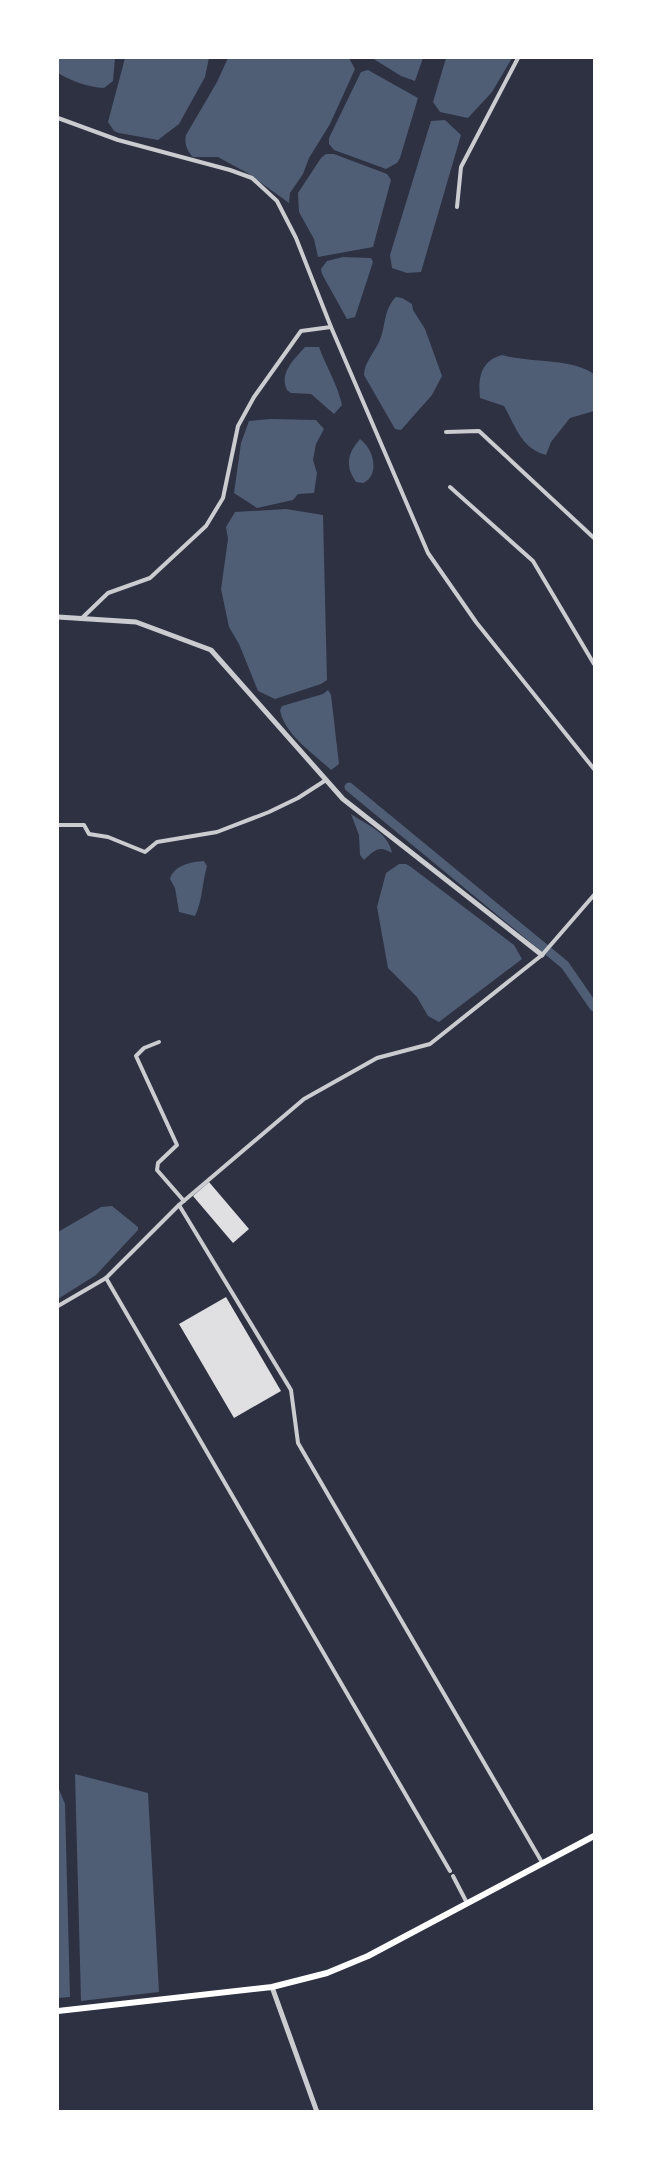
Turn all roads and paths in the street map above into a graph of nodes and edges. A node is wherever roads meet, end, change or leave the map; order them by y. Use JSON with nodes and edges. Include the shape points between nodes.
{"nodes":[{"id":1,"x":518,"y":58,"type":"edge"},
{"id":2,"x":58,"y":118,"type":"edge"},
{"id":3,"x":457,"y":207,"type":"dead end"},
{"id":4,"x":331,"y":327,"type":"junction"},
{"id":5,"x":446,"y":432,"type":"dead end"},
{"id":6,"x":450,"y":487,"type":"dead end"},
{"id":7,"x":594,"y":538,"type":"edge"},
{"id":8,"x":58,"y":617,"type":"edge"},
{"id":9,"x":81,"y":618,"type":"junction"},
{"id":10,"x":594,"y":664,"type":"edge"},
{"id":11,"x":594,"y":769,"type":"edge"},
{"id":12,"x":326,"y":780,"type":"junction"},
{"id":13,"x":58,"y":825,"type":"edge"},
{"id":14,"x":594,"y":895,"type":"edge"},
{"id":15,"x":542,"y":955,"type":"junction"},
{"id":16,"x":159,"y":1042,"type":"dead end"},
{"id":17,"x":184,"y":1201,"type":"junction"},
{"id":18,"x":179,"y":1205,"type":"junction"},
{"id":19,"x":106,"y":1278,"type":"junction"},
{"id":20,"x":58,"y":1306,"type":"edge"},
{"id":21,"x":594,"y":1836,"type":"edge"},
{"id":22,"x":544,"y":1864,"type":"junction"},
{"id":23,"x":450,"y":1871,"type":"dead end"},
{"id":24,"x":452,"y":1876,"type":"dead end"},
{"id":25,"x":467,"y":1903,"type":"junction"},
{"id":26,"x":272,"y":1986,"type":"junction"},
{"id":27,"x":58,"y":2011,"type":"edge"},
{"id":28,"x":317,"y":2112,"type":"edge"}],
"edges":[{"from":1,"to":3,"type":"street","via":[[461,166]]},
{"from":2,"to":4,"type":"street","via":[[118,140],[252,178],[277,201],[296,238]]},
{"from":4,"to":9,"type":"street","via":[[301,331],[254,397],[238,426],[223,498],[206,526],[150,578],[108,593]]},
{"from":4,"to":11,"type":"street","via":[[428,553],[476,622]]},
{"from":5,"to":7,"type":"street","via":[[479,431]]},
{"from":6,"to":10,"type":"street","via":[[533,561]]},
{"from":8,"to":9,"type":"street"},
{"from":9,"to":12,"type":"street","via":[[136,622],[211,650]]},
{"from":12,"to":13,"type":"street","via":[[269,812],[217,832],[157,842],[145,852],[108,837],[89,834],[84,825]]},
{"from":12,"to":15,"type":"street","via":[[343,799]]},
{"from":14,"to":15,"type":"street"},
{"from":15,"to":17,"type":"street","via":[[430,1044],[377,1058],[304,1099]]},
{"from":16,"to":17,"type":"street","via":[[144,1048],[136,1056],[176,1145],[158,1163],[157,1170]]},
{"from":17,"to":18,"type":"street"},
{"from":18,"to":19,"type":"street"},
{"from":18,"to":22,"type":"street","via":[[291,1390],[298,1443]]},
{"from":19,"to":20,"type":"street"},
{"from":19,"to":23,"type":"street"},
{"from":21,"to":22,"type":"main road"},
{"from":22,"to":25,"type":"main road"},
{"from":24,"to":25,"type":"street"},
{"from":25,"to":26,"type":"main road","via":[[368,1956],[327,1972]]},
{"from":26,"to":27,"type":"main road"},
{"from":26,"to":28,"type":"street"}]}
